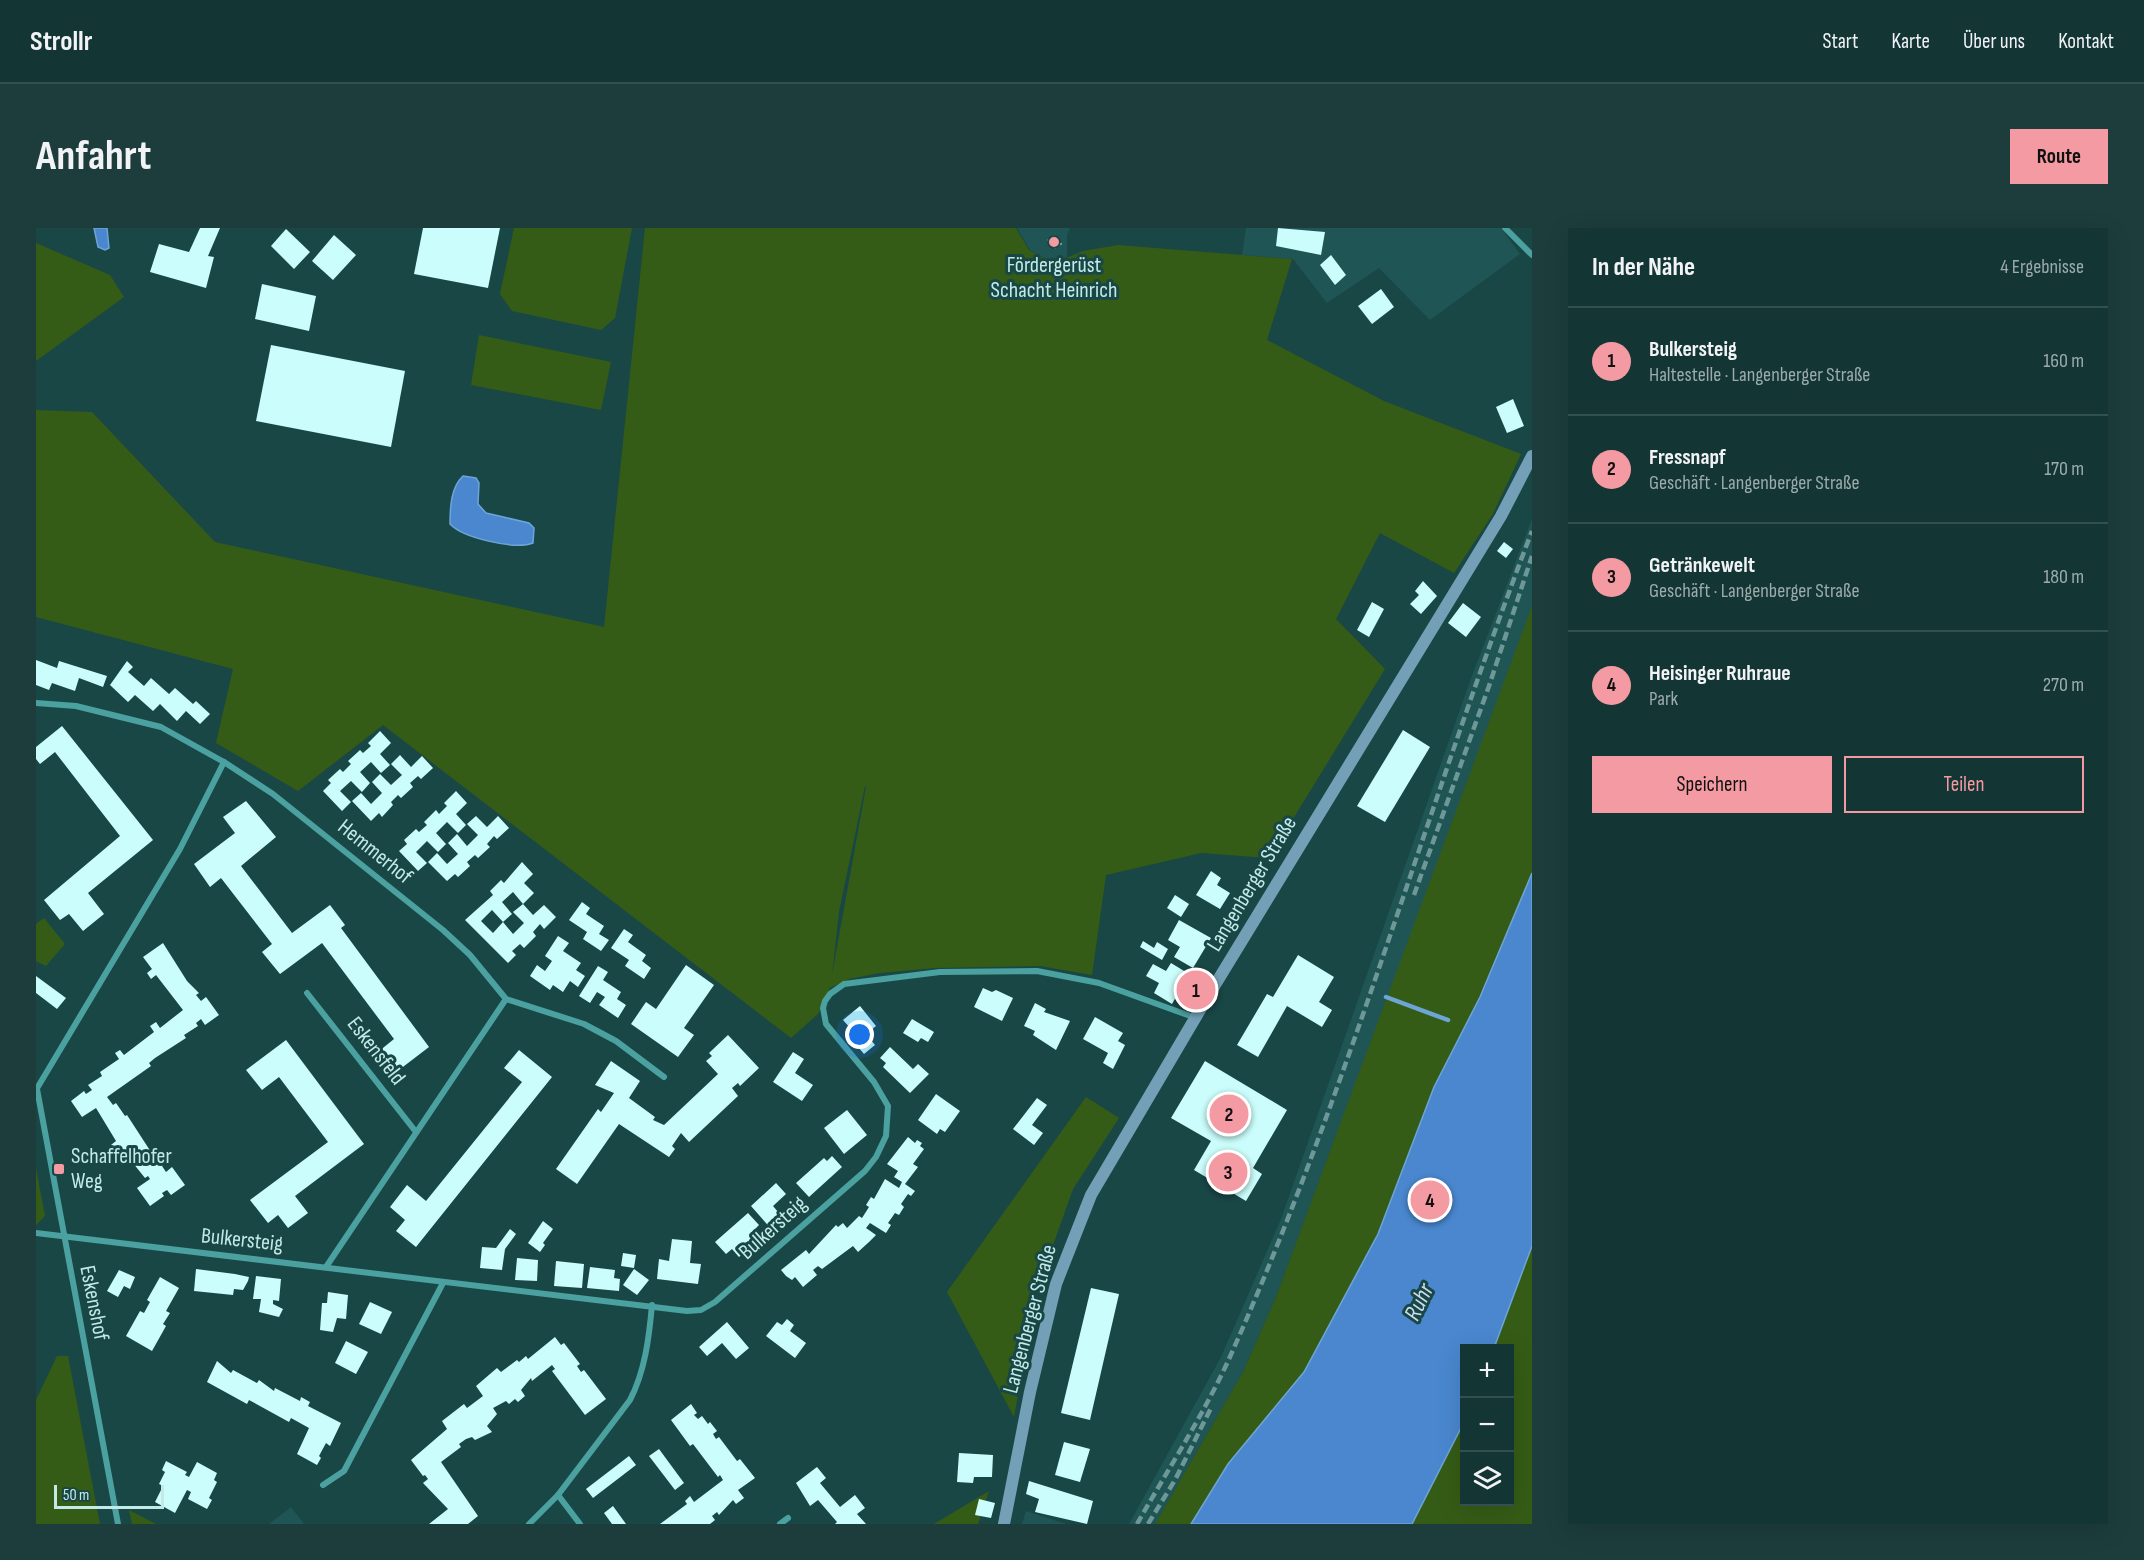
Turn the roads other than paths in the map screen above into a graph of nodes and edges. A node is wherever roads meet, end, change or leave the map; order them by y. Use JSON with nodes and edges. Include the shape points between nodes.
{"nodes":[{"id":1,"x":1504,"y":228,"type":"edge"},
{"id":2,"x":1532,"y":255,"type":"edge"},
{"id":3,"x":1532,"y":456,"type":"edge"},
{"id":4,"x":36,"y":703,"type":"edge"},
{"id":5,"x":224,"y":762,"type":"junction"},
{"id":6,"x":307,"y":993,"type":"dead end"},
{"id":7,"x":506,"y":999,"type":"junction"},
{"id":8,"x":1196,"y":1018,"type":"junction"},
{"id":9,"x":664,"y":1077,"type":"dead end"},
{"id":10,"x":36,"y":1089,"type":"edge"},
{"id":11,"x":416,"y":1132,"type":"junction"},
{"id":12,"x":36,"y":1233,"type":"edge"},
{"id":13,"x":62,"y":1236,"type":"junction"},
{"id":14,"x":326,"y":1267,"type":"junction"},
{"id":15,"x":443,"y":1283,"type":"junction"},
{"id":16,"x":652,"y":1305,"type":"junction"},
{"id":17,"x":323,"y":1485,"type":"dead end"},
{"id":18,"x":558,"y":1495,"type":"junction"},
{"id":19,"x":788,"y":1518,"type":"dead end"},
{"id":20,"x":118,"y":1524,"type":"edge"},
{"id":21,"x":529,"y":1524,"type":"edge"},
{"id":22,"x":580,"y":1524,"type":"edge"},
{"id":23,"x":780,"y":1524,"type":"edge"},
{"id":24,"x":1004,"y":1524,"type":"edge"}],
"edges":[{"from":1,"to":2,"type":"street"},
{"from":3,"to":8,"type":"main road","name":"Langenberger Straße","via":[[1501,516]]},
{"from":4,"to":5,"type":"street","name":"Hemmerhof","via":[[76,706],[161,727]]},
{"from":5,"to":7,"type":"street","name":"Hemmerhof","via":[[273,794],[443,930],[470,955]]},
{"from":5,"to":10,"type":"street","via":[[180,849]]},
{"from":6,"to":11,"type":"street","name":"Eskensfeld"},
{"from":7,"to":9,"type":"street","via":[[584,1024],[616,1041]]},
{"from":7,"to":11,"type":"street"},
{"from":8,"to":16,"type":"street","name":"Bulkersteig","via":[[1099,983],[1037,971],[940,972],[844,984],[825,1001],[823,1016],[888,1106],[888,1129],[876,1157],[865,1171],[715,1302],[701,1310],[687,1311]]},
{"from":8,"to":24,"type":"main road","name":"Langenberger Straße","via":[[1091,1196],[1056,1284]]},
{"from":10,"to":13,"type":"street","name":"Eskenshof"},
{"from":11,"to":14,"type":"street"},
{"from":12,"to":13,"type":"street","name":"Bulkersteig"},
{"from":13,"to":14,"type":"street","name":"Bulkersteig"},
{"from":13,"to":20,"type":"street","name":"Eskenshof"},
{"from":14,"to":15,"type":"street","name":"Bulkersteig"},
{"from":15,"to":16,"type":"street","name":"Bulkersteig"},
{"from":15,"to":17,"type":"street","via":[[344,1470]]},
{"from":16,"to":18,"type":"street","via":[[649,1340],[638,1384]]},
{"from":18,"to":21,"type":"street"},
{"from":18,"to":22,"type":"street"},
{"from":19,"to":23,"type":"street"}]}
